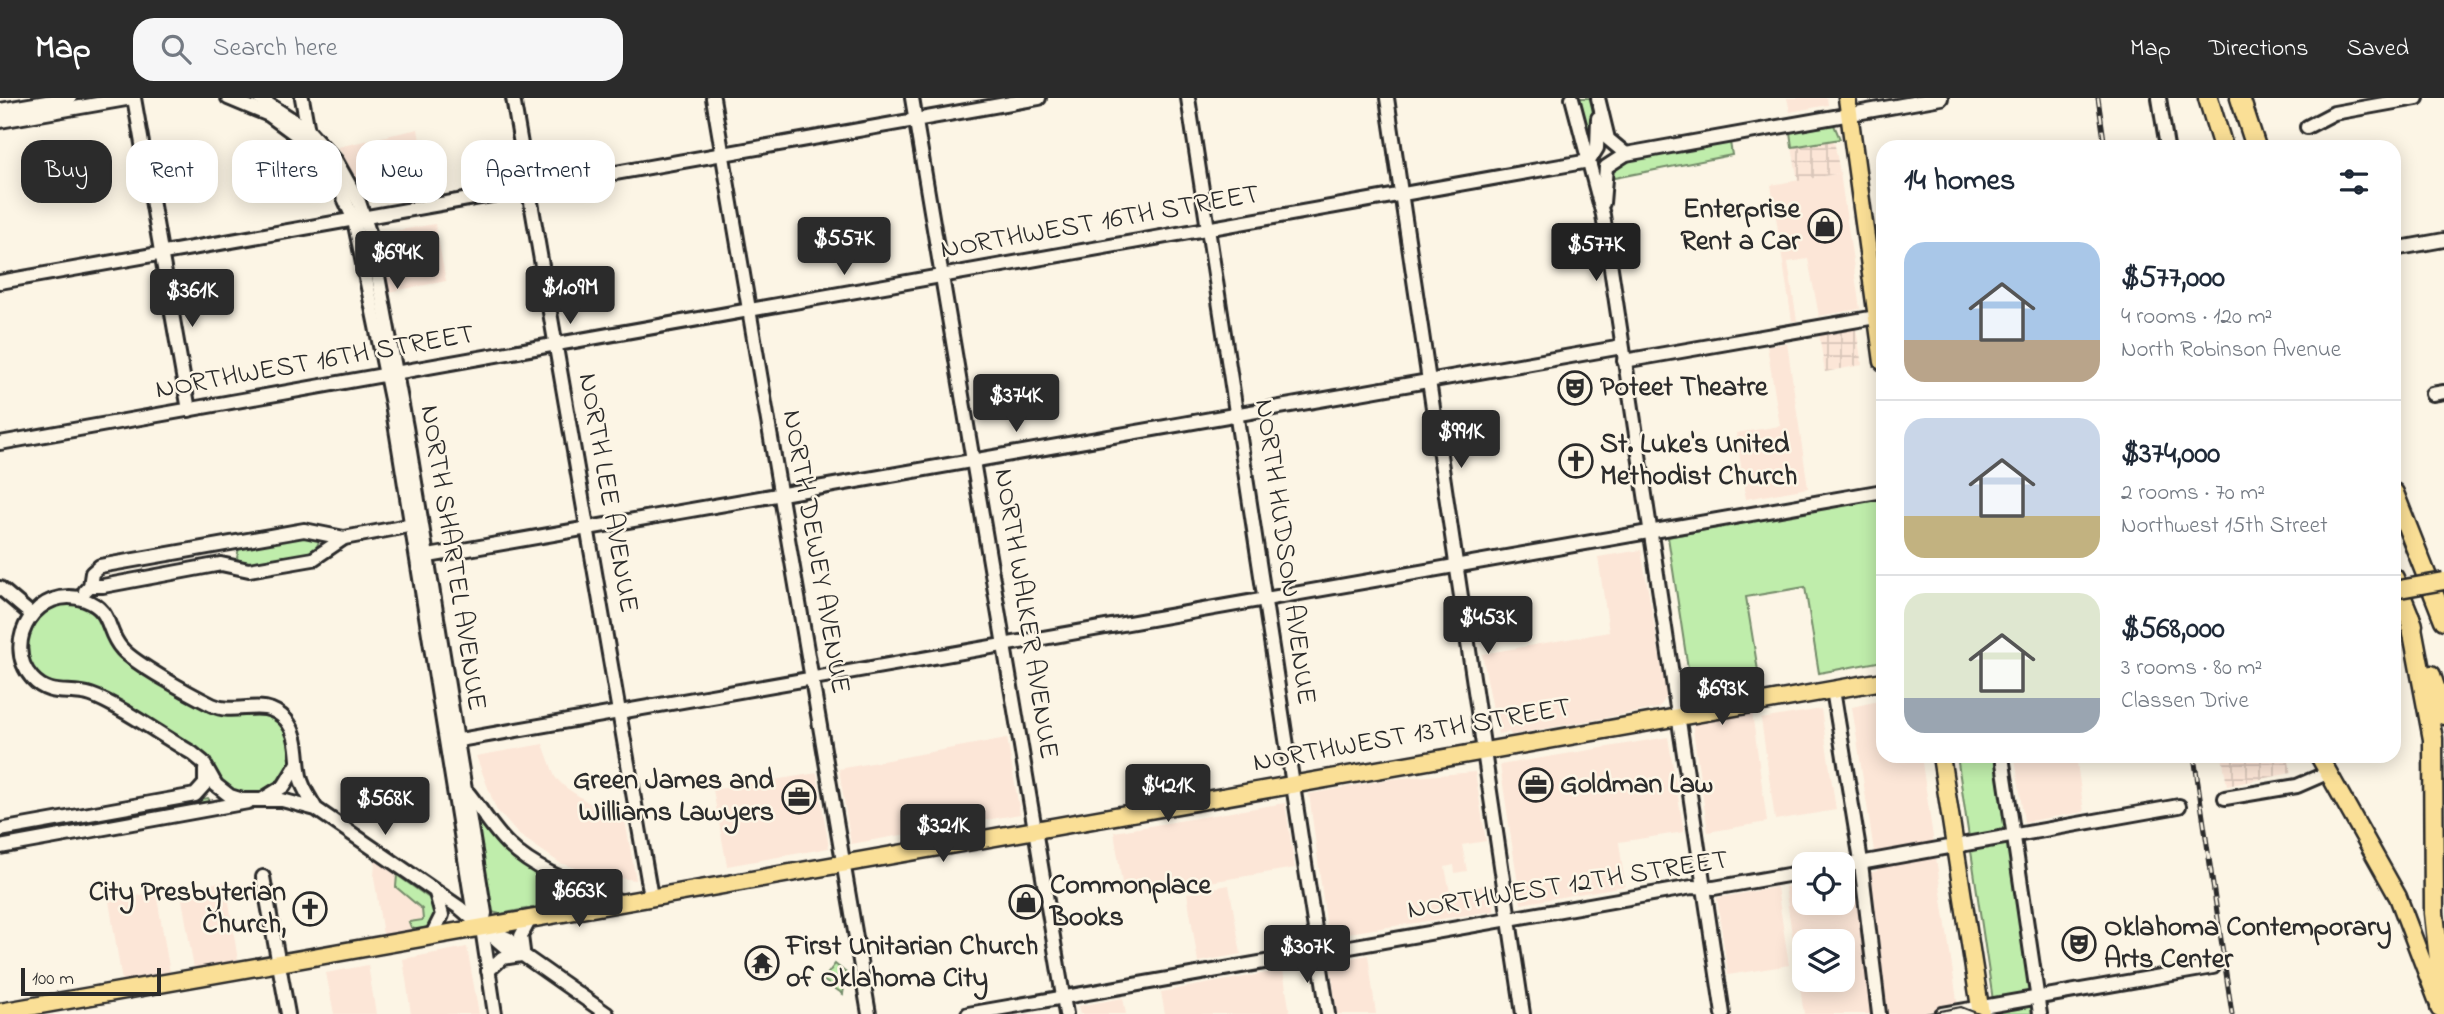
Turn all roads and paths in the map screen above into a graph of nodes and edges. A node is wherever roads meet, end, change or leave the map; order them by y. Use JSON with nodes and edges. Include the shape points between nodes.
{"nodes":[{"id":1,"x":70,"y":98,"type":"edge"},
{"id":2,"x":133,"y":98,"type":"edge"},
{"id":3,"x":228,"y":98,"type":"edge"},
{"id":4,"x":258,"y":98,"type":"edge"},
{"id":5,"x":302,"y":98,"type":"edge"},
{"id":6,"x":513,"y":98,"type":"edge"},
{"id":7,"x":713,"y":98,"type":"edge"},
{"id":8,"x":912,"y":98,"type":"edge"},
{"id":9,"x":1039,"y":98,"type":"edge"},
{"id":10,"x":1188,"y":98,"type":"edge"},
{"id":11,"x":1387,"y":98,"type":"edge"},
{"id":12,"x":1572,"y":98,"type":"edge"},
{"id":13,"x":1847,"y":98,"type":"edge"},
{"id":14,"x":1941,"y":98,"type":"edge"},
{"id":15,"x":2159,"y":98,"type":"edge"},
{"id":16,"x":2208,"y":98,"type":"edge"},
{"id":17,"x":2240,"y":98,"type":"edge"},
{"id":18,"x":2417,"y":98,"type":"edge"},
{"id":19,"x":1598,"y":99,"type":"edge"},
{"id":20,"x":0,"y":110,"type":"edge"},
{"id":21,"x":1849,"y":115,"type":"junction"},
{"id":22,"x":916,"y":120,"type":"junction"},
{"id":23,"x":0,"y":121,"type":"edge"},
{"id":24,"x":2307,"y":127,"type":"dead end"},
{"id":25,"x":307,"y":129,"type":"junction"},
{"id":26,"x":303,"y":140,"type":"edge"},
{"id":27,"x":309,"y":140,"type":"edge"},
{"id":28,"x":520,"y":140,"type":"edge"},
{"id":29,"x":2166,"y":140,"type":"edge"},
{"id":30,"x":2221,"y":140,"type":"edge"},
{"id":31,"x":2254,"y":140,"type":"edge"},
{"id":32,"x":723,"y":154,"type":"junction"},
{"id":33,"x":1626,"y":154,"type":"junction"},
{"id":34,"x":1589,"y":161,"type":"junction"},
{"id":35,"x":615,"y":173,"type":"edge"},
{"id":36,"x":342,"y":190,"type":"edge"},
{"id":37,"x":1403,"y":194,"type":"junction"},
{"id":38,"x":461,"y":200,"type":"edge"},
{"id":39,"x":531,"y":203,"type":"edge"},
{"id":40,"x":1603,"y":215,"type":"junction"},
{"id":41,"x":359,"y":219,"type":"junction"},
{"id":42,"x":1210,"y":229,"type":"junction"},
{"id":43,"x":2444,"y":240,"type":"edge"},
{"id":44,"x":2401,"y":248,"type":"edge"},
{"id":45,"x":162,"y":253,"type":"junction"},
{"id":46,"x":944,"y":276,"type":"junction"},
{"id":47,"x":0,"y":282,"type":"edge"},
{"id":48,"x":1876,"y":310,"type":"edge"},
{"id":49,"x":750,"y":311,"type":"junction"},
{"id":50,"x":1876,"y":317,"type":"edge"},
{"id":51,"x":556,"y":345,"type":"junction"},
{"id":52,"x":1622,"y":346,"type":"junction"},
{"id":53,"x":1624,"y":361,"type":"junction"},
{"id":54,"x":390,"y":374,"type":"junction"},
{"id":55,"x":1431,"y":379,"type":"junction"},
{"id":56,"x":189,"y":410,"type":"junction"},
{"id":57,"x":1238,"y":413,"type":"junction"},
{"id":58,"x":0,"y":443,"type":"edge"},
{"id":59,"x":975,"y":458,"type":"junction"},
{"id":60,"x":1876,"y":492,"type":"edge"},
{"id":61,"x":780,"y":494,"type":"junction"},
{"id":62,"x":2401,"y":511,"type":"edge"},
{"id":63,"x":417,"y":525,"type":"junction"},
{"id":64,"x":588,"y":528,"type":"junction"},
{"id":65,"x":1650,"y":532,"type":"junction"},
{"id":66,"x":344,"y":538,"type":"junction"},
{"id":67,"x":229,"y":543,"type":"junction"},
{"id":68,"x":422,"y":557,"type":"junction"},
{"id":69,"x":1458,"y":565,"type":"junction"},
{"id":70,"x":233,"y":566,"type":"junction"},
{"id":71,"x":2444,"y":581,"type":"edge"},
{"id":72,"x":90,"y":586,"type":"junction"},
{"id":73,"x":0,"y":588,"type":"edge"},
{"id":74,"x":2401,"y":589,"type":"edge"},
{"id":75,"x":2401,"y":595,"type":"edge"},
{"id":76,"x":82,"y":599,"type":"junction"},
{"id":77,"x":1266,"y":599,"type":"junction"},
{"id":78,"x":32,"y":615,"type":"junction"},
{"id":79,"x":2410,"y":617,"type":"junction"},
{"id":80,"x":2444,"y":620,"type":"edge"},
{"id":81,"x":1006,"y":645,"type":"junction"},
{"id":82,"x":812,"y":679,"type":"junction"},
{"id":83,"x":1876,"y":682,"type":"edge"},
{"id":84,"x":1833,"y":690,"type":"junction"},
{"id":85,"x":620,"y":712,"type":"junction"},
{"id":86,"x":2444,"y":715,"type":"edge"},
{"id":87,"x":1679,"y":716,"type":"junction"},
{"id":88,"x":453,"y":742,"type":"junction"},
{"id":89,"x":1485,"y":750,"type":"junction"},
{"id":90,"x":298,"y":762,"type":"junction"},
{"id":91,"x":1942,"y":763,"type":"edge"},
{"id":92,"x":2004,"y":763,"type":"edge"},
{"id":93,"x":2322,"y":763,"type":"edge"},
{"id":94,"x":205,"y":766,"type":"junction"},
{"id":95,"x":2327,"y":773,"type":"junction"},
{"id":96,"x":452,"y":779,"type":"junction"},
{"id":97,"x":1293,"y":783,"type":"junction"},
{"id":98,"x":466,"y":790,"type":"junction"},
{"id":99,"x":2225,"y":798,"type":"dead end"},
{"id":100,"x":258,"y":800,"type":"junction"},
{"id":101,"x":2179,"y":806,"type":"dead end"},
{"id":102,"x":316,"y":809,"type":"junction"},
{"id":103,"x":87,"y":814,"type":"junction"},
{"id":104,"x":1036,"y":828,"type":"junction"},
{"id":105,"x":0,"y":830,"type":"edge"},
{"id":106,"x":90,"y":831,"type":"junction"},
{"id":107,"x":2014,"y":835,"type":"junction"},
{"id":108,"x":1956,"y":845,"type":"junction"},
{"id":109,"x":0,"y":847,"type":"edge"},
{"id":110,"x":843,"y":863,"type":"junction"},
{"id":111,"x":1861,"y":863,"type":"junction"},
{"id":112,"x":1855,"y":864,"type":"edge"},
{"id":113,"x":1792,"y":874,"type":"edge"},
{"id":114,"x":263,"y":877,"type":"dead end"},
{"id":115,"x":469,"y":877,"type":"junction"},
{"id":116,"x":1704,"y":887,"type":"junction"},
{"id":117,"x":440,"y":894,"type":"junction"},
{"id":118,"x":651,"y":897,"type":"junction"},
{"id":119,"x":622,"y":902,"type":"junction"},
{"id":120,"x":530,"y":919,"type":"junction"},
{"id":121,"x":1509,"y":919,"type":"junction"},
{"id":122,"x":478,"y":924,"type":"junction"},
{"id":123,"x":431,"y":937,"type":"junction"},
{"id":124,"x":1319,"y":952,"type":"junction"},
{"id":125,"x":523,"y":955,"type":"junction"},
{"id":126,"x":280,"y":964,"type":"junction"},
{"id":127,"x":2213,"y":967,"type":"dead end"},
{"id":128,"x":488,"y":971,"type":"junction"},
{"id":129,"x":1064,"y":997,"type":"junction"},
{"id":130,"x":2038,"y":998,"type":"junction"},
{"id":131,"x":1980,"y":1011,"type":"edge"},
{"id":132,"x":2440,"y":1011,"type":"edge"},
{"id":133,"x":0,"y":1012,"type":"edge"},
{"id":134,"x":288,"y":1014,"type":"edge"},
{"id":135,"x":495,"y":1014,"type":"edge"},
{"id":136,"x":607,"y":1014,"type":"edge"},
{"id":137,"x":869,"y":1014,"type":"edge"},
{"id":138,"x":968,"y":1014,"type":"edge"},
{"id":139,"x":1066,"y":1014,"type":"edge"},
{"id":140,"x":1328,"y":1014,"type":"edge"},
{"id":141,"x":1523,"y":1014,"type":"edge"},
{"id":142,"x":1723,"y":1014,"type":"edge"},
{"id":143,"x":1879,"y":1014,"type":"edge"},
{"id":144,"x":1942,"y":1014,"type":"edge"},
{"id":145,"x":2040,"y":1014,"type":"edge"}],
"edges":[{"from":1,"to":20,"type":"street"},
{"from":2,"to":23,"type":"street"},
{"from":2,"to":45,"type":"street"},
{"from":3,"to":26,"type":"street","via":[[269,115]]},
{"from":4,"to":25,"type":"street"},
{"from":5,"to":25,"type":"street","name":"NORTH SHARTEL AVENUE"},
{"from":6,"to":28,"type":"street","name":"NORTH LEE AVENUE"},
{"from":7,"to":32,"type":"street","name":"NORTH DEWEY AVENUE"},
{"from":8,"to":22,"type":"street","name":"NORTH WALKER AVENUE"},
{"from":9,"to":22,"type":"street"},
{"from":10,"to":42,"type":"street","name":"NORTH HUDSON AVENUE"},
{"from":11,"to":37,"type":"street"},
{"from":12,"to":34,"type":"street"},
{"from":13,"to":21,"type":"main road"},
{"from":14,"to":21,"type":"street"},
{"from":15,"to":29,"type":"street"},
{"from":16,"to":30,"type":"highway"},
{"from":17,"to":31,"type":"highway"},
{"from":18,"to":24,"type":"street","via":[[2334,113]]},
{"from":19,"to":33,"type":"street","via":[[1608,139]]},
{"from":19,"to":34,"type":"street","via":[[1598,144]]},
{"from":21,"to":33,"type":"street"},
{"from":21,"to":48,"type":"main road"},
{"from":22,"to":32,"type":"street"},
{"from":22,"to":46,"type":"street","name":"NORTH WALKER AVENUE"},
{"from":25,"to":27,"type":"street","name":"NORTH SHARTEL AVENUE"},
{"from":25,"to":41,"type":"street","name":"NORTH SHARTEL AVENUE","via":[[336,161]]},
{"from":32,"to":35,"type":"street"},
{"from":32,"to":49,"type":"street","name":"NORTH DEWEY AVENUE"},
{"from":33,"to":40,"type":"street","via":[[1606,167]]},
{"from":34,"to":37,"type":"street","name":"NORTHWEST 16TH STREET"},
{"from":34,"to":40,"type":"street"},
{"from":36,"to":41,"type":"street","name":"NORTH SHARTEL AVENUE"},
{"from":37,"to":42,"type":"street","name":"NORTHWEST 16TH STREET"},
{"from":37,"to":55,"type":"street"},
{"from":38,"to":41,"type":"street"},
{"from":39,"to":51,"type":"street","name":"NORTH LEE AVENUE"},
{"from":40,"to":52,"type":"street"},
{"from":41,"to":45,"type":"street"},
{"from":41,"to":54,"type":"street","name":"NORTH SHARTEL AVENUE"},
{"from":42,"to":46,"type":"street","name":"NORTHWEST 16TH STREET"},
{"from":42,"to":57,"type":"street","name":"NORTH HUDSON AVENUE"},
{"from":43,"to":44,"type":"street"},
{"from":45,"to":47,"type":"street"},
{"from":45,"to":56,"type":"street"},
{"from":46,"to":49,"type":"street","name":"NORTHWEST 16TH STREET"},
{"from":46,"to":59,"type":"street","name":"NORTH WALKER AVENUE"},
{"from":49,"to":51,"type":"street","name":"NORTHWEST 16TH STREET"},
{"from":49,"to":61,"type":"street","name":"NORTH DEWEY AVENUE"},
{"from":50,"to":53,"type":"street"},
{"from":51,"to":54,"type":"street","name":"NORTHWEST 16TH STREET"},
{"from":51,"to":64,"type":"street","name":"NORTH LEE AVENUE"},
{"from":52,"to":53,"type":"street"},
{"from":52,"to":55,"type":"street"},
{"from":53,"to":65,"type":"street"},
{"from":54,"to":56,"type":"street","name":"NORTHWEST 16TH STREET"},
{"from":54,"to":63,"type":"street","name":"NORTH SHARTEL AVENUE"},
{"from":55,"to":57,"type":"street"},
{"from":55,"to":69,"type":"street"},
{"from":56,"to":58,"type":"street","name":"NORTHWEST 16TH STREET"},
{"from":57,"to":59,"type":"street"},
{"from":57,"to":77,"type":"street","name":"NORTH HUDSON AVENUE"},
{"from":59,"to":61,"type":"street"},
{"from":59,"to":81,"type":"street","name":"NORTH WALKER AVENUE"},
{"from":60,"to":65,"type":"street"},
{"from":61,"to":64,"type":"street"},
{"from":61,"to":82,"type":"street","name":"NORTH DEWEY AVENUE"},
{"from":62,"to":80,"type":"highway"},
{"from":63,"to":66,"type":"street"},
{"from":63,"to":68,"type":"street","name":"NORTH SHARTEL AVENUE"},
{"from":64,"to":68,"type":"street"},
{"from":64,"to":85,"type":"street","name":"NORTH LEE AVENUE"},
{"from":65,"to":69,"type":"street"},
{"from":65,"to":87,"type":"street"},
{"from":66,"to":67,"type":"street","via":[[304,530]]},
{"from":66,"to":70,"type":"street","via":[[313,559],[249,570]]},
{"from":67,"to":70,"type":"street"},
{"from":67,"to":72,"type":"street","via":[[100,566],[92,573]]},
{"from":68,"to":88,"type":"street","name":"NORTH SHARTEL AVENUE"},
{"from":69,"to":77,"type":"street"},
{"from":69,"to":89,"type":"street"},
{"from":70,"to":72,"type":"street"},
{"from":71,"to":74,"type":"main road","bridge":true},
{"from":72,"to":76,"type":"street"},
{"from":73,"to":78,"type":"street"},
{"from":75,"to":79,"type":"highway"},
{"from":76,"to":78,"type":"street","via":[[51,601]]},
{"from":76,"to":90,"type":"street","via":[[105,614],[124,651],[208,703],[224,709],[258,705],[276,712],[293,731]]},
{"from":77,"to":81,"type":"street"},
{"from":77,"to":97,"type":"street","name":"NORTH HUDSON AVENUE"},
{"from":78,"to":94,"type":"street","via":[[22,631],[21,654],[27,671],[40,685],[59,694],[95,697],[192,753]]},
{"from":79,"to":86,"type":"highway"},
{"from":79,"to":132,"type":"highway","via":[[2434,747],[2434,913]]},
{"from":81,"to":82,"type":"street"},
{"from":81,"to":104,"type":"street","name":"NORTH WALKER AVENUE"},
{"from":82,"to":85,"type":"street"},
{"from":82,"to":110,"type":"street","name":"NORTH DEWEY AVENUE"},
{"from":83,"to":84,"type":"main road","name":"NORTHWEST 13TH STREET"},
{"from":84,"to":87,"type":"main road","name":"NORTHWEST 13TH STREET"},
{"from":84,"to":111,"type":"street"},
{"from":85,"to":88,"type":"street"},
{"from":85,"to":118,"type":"street","name":"NORTH LEE AVENUE"},
{"from":87,"to":89,"type":"main road","name":"NORTHWEST 13TH STREET"},
{"from":87,"to":116,"type":"street"},
{"from":88,"to":96,"type":"street","name":"NORTH SHARTEL AVENUE"},
{"from":88,"to":98,"type":"street","name":"NORTH SHARTEL AVENUE"},
{"from":89,"to":97,"type":"main road","name":"NORTHWEST 13TH STREET"},
{"from":89,"to":121,"type":"street"},
{"from":90,"to":100,"type":"street","via":[[284,786]]},
{"from":90,"to":102,"type":"street","via":[[302,784]]},
{"from":91,"to":108,"type":"main road"},
{"from":92,"to":107,"type":"street"},
{"from":93,"to":95,"type":"main road"},
{"from":94,"to":100,"type":"street","via":[[225,794]]},
{"from":94,"to":103,"type":"street","via":[[205,784],[195,795]]},
{"from":95,"to":99,"type":"street","via":[[2297,786]]},
{"from":95,"to":132,"type":"main road","via":[[2398,897]]},
{"from":96,"to":98,"type":"street"},
{"from":96,"to":115,"type":"street","name":"NORTH SHARTEL AVENUE"},
{"from":97,"to":104,"type":"main road","name":"NORTHWEST 13TH STREET"},
{"from":97,"to":124,"type":"street","name":"NORTH HUDSON AVENUE"},
{"from":98,"to":119,"type":"street","via":[[498,833],[527,860]]},
{"from":98,"to":122,"type":"street","name":"NORTH SHARTEL AVENUE","via":[[485,912]]},
{"from":100,"to":102,"type":"street","via":[[282,800]]},
{"from":100,"to":106,"type":"street"},
{"from":101,"to":107,"type":"street"},
{"from":102,"to":117,"type":"street"},
{"from":103,"to":105,"type":"street"},
{"from":103,"to":106,"type":"street"},
{"from":104,"to":110,"type":"main road","name":"NORTHWEST 13TH STREET"},
{"from":104,"to":129,"type":"street","name":"NORTH WALKER AVENUE"},
{"from":106,"to":109,"type":"street"},
{"from":107,"to":108,"type":"street"},
{"from":107,"to":130,"type":"street"},
{"from":108,"to":111,"type":"street"},
{"from":108,"to":131,"type":"main road"},
{"from":110,"to":118,"type":"main road","name":"NORTHWEST 13TH STREET"},
{"from":110,"to":137,"type":"street","name":"NORTH DEWEY AVENUE"},
{"from":111,"to":112,"type":"street"},
{"from":111,"to":143,"type":"street"},
{"from":113,"to":116,"type":"street","name":"NORTHWEST 12TH STREET"},
{"from":114,"to":126,"type":"street"},
{"from":115,"to":117,"type":"street","via":[[459,892]]},
{"from":115,"to":122,"type":"street","name":"NORTH SHARTEL AVENUE"},
{"from":116,"to":121,"type":"street","name":"NORTHWEST 12TH STREET"},
{"from":116,"to":142,"type":"street"},
{"from":117,"to":122,"type":"street"},
{"from":117,"to":123,"type":"street","via":[[442,915]]},
{"from":118,"to":119,"type":"main road","name":"NORTHWEST 13TH STREET"},
{"from":119,"to":120,"type":"main road","name":"NORTHWEST 13TH STREET"},
{"from":120,"to":122,"type":"main road","name":"NORTHWEST 13TH STREET"},
{"from":120,"to":125,"type":"street","via":[[521,936]]},
{"from":121,"to":124,"type":"street","name":"NORTHWEST 12TH STREET"},
{"from":121,"to":141,"type":"street"},
{"from":122,"to":123,"type":"main road","name":"NORTHWEST 13TH STREET"},
{"from":122,"to":125,"type":"street","via":[[509,939]]},
{"from":122,"to":128,"type":"street","name":"NORTH SHARTEL AVENUE"},
{"from":123,"to":126,"type":"main road","name":"NORTHWEST 13TH STREET"},
{"from":124,"to":129,"type":"street","name":"NORTHWEST 12TH STREET"},
{"from":124,"to":140,"type":"street","name":"NORTH HUDSON AVENUE"},
{"from":125,"to":128,"type":"street","via":[[502,958]]},
{"from":125,"to":136,"type":"street"},
{"from":126,"to":133,"type":"main road","name":"NORTHWEST 13TH STREET"},
{"from":126,"to":134,"type":"street"},
{"from":127,"to":130,"type":"street"},
{"from":128,"to":135,"type":"street","name":"NORTH SHARTEL AVENUE"},
{"from":129,"to":138,"type":"street","name":"NORTHWEST 12TH STREET"},
{"from":129,"to":139,"type":"street","name":"NORTH WALKER AVENUE"},
{"from":130,"to":131,"type":"street"},
{"from":130,"to":145,"type":"street"},
{"from":131,"to":144,"type":"street"}]}
